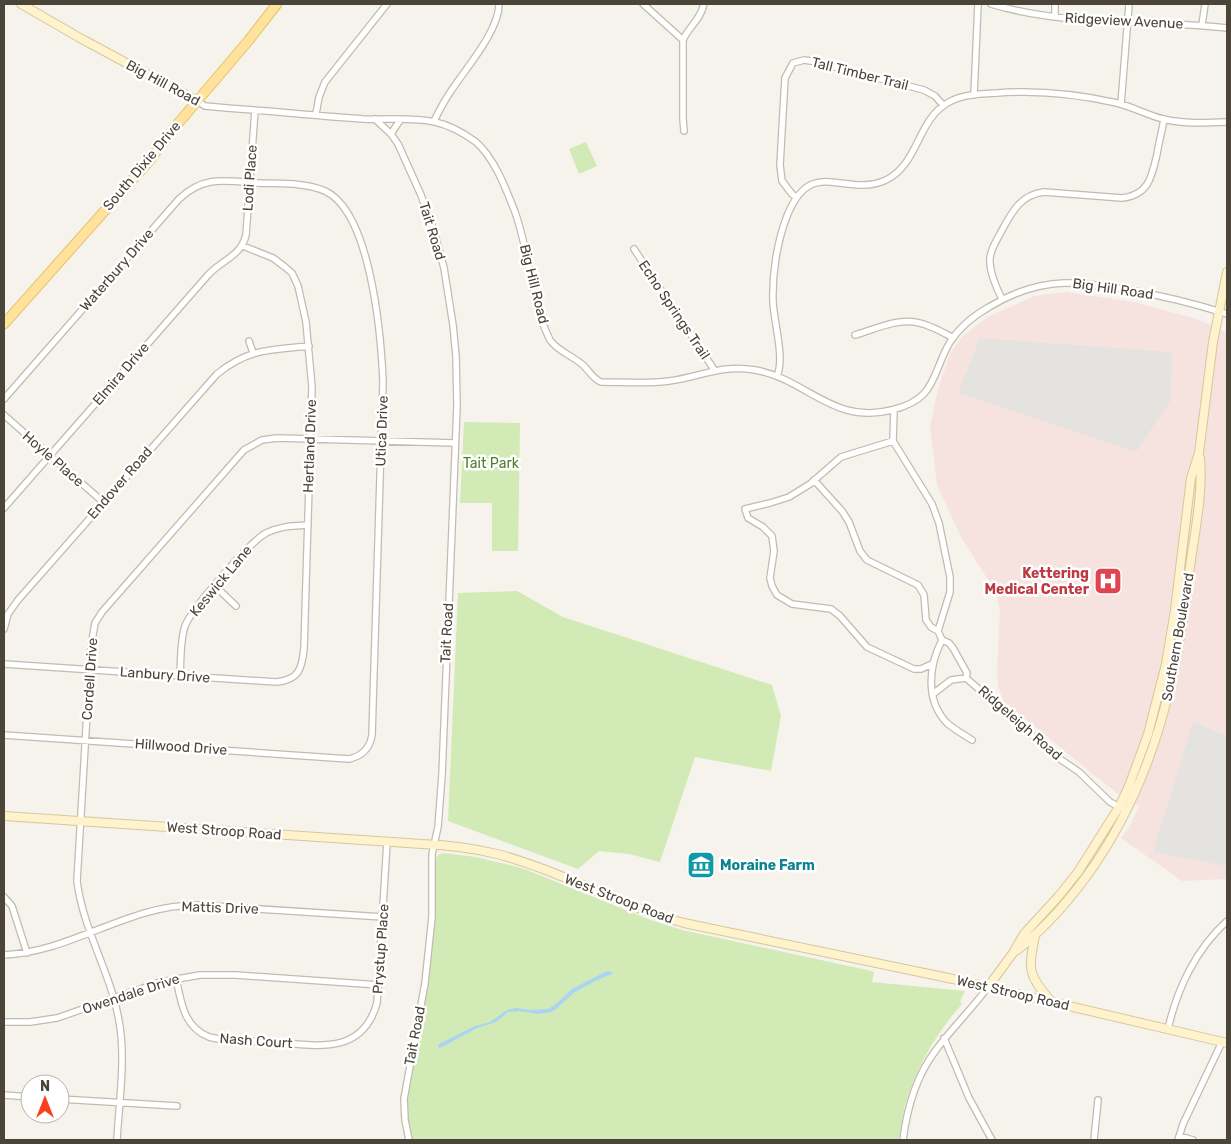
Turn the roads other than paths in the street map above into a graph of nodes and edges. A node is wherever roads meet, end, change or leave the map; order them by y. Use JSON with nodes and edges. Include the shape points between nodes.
{"nodes":[{"id":1,"x":22,"y":4,"type":"edge"},
{"id":2,"x":277,"y":4,"type":"edge"},
{"id":3,"x":387,"y":4,"type":"edge"},
{"id":4,"x":499,"y":4,"type":"edge"},
{"id":5,"x":643,"y":4,"type":"edge"},
{"id":6,"x":704,"y":4,"type":"edge"},
{"id":7,"x":978,"y":4,"type":"edge"},
{"id":8,"x":992,"y":4,"type":"edge"},
{"id":9,"x":1055,"y":4,"type":"edge"},
{"id":10,"x":1129,"y":4,"type":"edge"},
{"id":11,"x":1205,"y":4,"type":"edge"},
{"id":12,"x":1055,"y":17,"type":"junction"},
{"id":13,"x":1128,"y":22,"type":"junction"},
{"id":14,"x":1202,"y":26,"type":"junction"},
{"id":15,"x":1227,"y":28,"type":"edge"},
{"id":16,"x":683,"y":40,"type":"junction"},
{"id":17,"x":974,"y":95,"type":"junction"},
{"id":18,"x":197,"y":101,"type":"junction"},
{"id":19,"x":1121,"y":104,"type":"junction"},
{"id":20,"x":943,"y":105,"type":"junction"},
{"id":21,"x":255,"y":110,"type":"junction"},
{"id":22,"x":316,"y":114,"type":"junction"},
{"id":23,"x":375,"y":119,"type":"junction"},
{"id":24,"x":1164,"y":119,"type":"junction"},
{"id":25,"x":400,"y":120,"type":"junction"},
{"id":26,"x":434,"y":122,"type":"junction"},
{"id":27,"x":1227,"y":122,"type":"edge"},
{"id":28,"x":684,"y":131,"type":"dead end"},
{"id":29,"x":391,"y":134,"type":"junction"},
{"id":30,"x":250,"y":182,"type":"junction"},
{"id":31,"x":796,"y":198,"type":"junction"},
{"id":32,"x":243,"y":246,"type":"junction"},
{"id":33,"x":634,"y":249,"type":"dead end"},
{"id":34,"x":1227,"y":272,"type":"edge"},
{"id":35,"x":1002,"y":299,"type":"junction"},
{"id":36,"x":1219,"y":311,"type":"junction"},
{"id":37,"x":1227,"y":314,"type":"edge"},
{"id":38,"x":4,"y":324,"type":"edge"},
{"id":39,"x":855,"y":335,"type":"dead end"},
{"id":40,"x":953,"y":338,"type":"junction"},
{"id":41,"x":248,"y":341,"type":"dead end"},
{"id":42,"x":309,"y":346,"type":"junction"},
{"id":43,"x":253,"y":353,"type":"junction"},
{"id":44,"x":715,"y":371,"type":"junction"},
{"id":45,"x":777,"y":376,"type":"junction"},
{"id":46,"x":4,"y":399,"type":"edge"},
{"id":47,"x":894,"y":410,"type":"junction"},
{"id":48,"x":4,"y":415,"type":"edge"},
{"id":49,"x":310,"y":439,"type":"junction"},
{"id":50,"x":893,"y":441,"type":"junction"},
{"id":51,"x":381,"y":442,"type":"junction"},
{"id":52,"x":455,"y":443,"type":"junction"},
{"id":53,"x":1199,"y":453,"type":"junction"},
{"id":54,"x":50,"y":455,"type":"junction"},
{"id":55,"x":814,"y":480,"type":"junction"},
{"id":56,"x":103,"y":502,"type":"junction"},
{"id":57,"x":4,"y":508,"type":"edge"},
{"id":58,"x":308,"y":526,"type":"junction"},
{"id":59,"x":214,"y":586,"type":"junction"},
{"id":60,"x":236,"y":606,"type":"dead end"},
{"id":61,"x":4,"y":629,"type":"edge"},
{"id":62,"x":938,"y":631,"type":"junction"},
{"id":63,"x":942,"y":640,"type":"junction"},
{"id":64,"x":4,"y":664,"type":"edge"},
{"id":65,"x":932,"y":664,"type":"junction"},
{"id":66,"x":90,"y":670,"type":"junction"},
{"id":67,"x":180,"y":676,"type":"junction"},
{"id":68,"x":295,"y":676,"type":"joint"},
{"id":69,"x":966,"y":678,"type":"junction"},
{"id":70,"x":933,"y":694,"type":"junction"},
{"id":71,"x":4,"y":736,"type":"edge"},
{"id":72,"x":972,"y":740,"type":"dead end"},
{"id":73,"x":85,"y":741,"type":"junction"},
{"id":74,"x":358,"y":756,"type":"joint"},
{"id":75,"x":1119,"y":807,"type":"junction"},
{"id":76,"x":1128,"y":811,"type":"junction"},
{"id":77,"x":4,"y":816,"type":"edge"},
{"id":78,"x":80,"y":821,"type":"junction"},
{"id":79,"x":387,"y":842,"type":"junction"},
{"id":80,"x":434,"y":844,"type":"junction"},
{"id":81,"x":4,"y":897,"type":"edge"},
{"id":82,"x":383,"y":917,"type":"junction"},
{"id":83,"x":1227,"y":921,"type":"edge"},
{"id":84,"x":90,"y":932,"type":"junction"},
{"id":85,"x":1035,"y":936,"type":"junction"},
{"id":86,"x":27,"y":953,"type":"junction"},
{"id":87,"x":1013,"y":953,"type":"junction"},
{"id":88,"x":4,"y":955,"type":"edge"},
{"id":89,"x":176,"y":978,"type":"junction"},
{"id":90,"x":379,"y":984,"type":"junction"},
{"id":91,"x":988,"y":987,"type":"junction"},
{"id":92,"x":114,"y":999,"type":"junction"},
{"id":93,"x":1051,"y":1001,"type":"junction"},
{"id":94,"x":4,"y":1022,"type":"edge"},
{"id":95,"x":1168,"y":1029,"type":"junction"},
{"id":96,"x":944,"y":1038,"type":"junction"},
{"id":97,"x":344,"y":1042,"type":"joint"},
{"id":98,"x":1225,"y":1042,"type":"edge"},
{"id":99,"x":4,"y":1096,"type":"edge"},
{"id":100,"x":20,"y":1097,"type":"edge"},
{"id":101,"x":70,"y":1100,"type":"edge"},
{"id":102,"x":1098,"y":1100,"type":"dead end"},
{"id":103,"x":119,"y":1103,"type":"junction"},
{"id":104,"x":176,"y":1106,"type":"dead end"},
{"id":105,"x":1178,"y":1138,"type":"edge"},
{"id":106,"x":117,"y":1140,"type":"edge"},
{"id":107,"x":408,"y":1140,"type":"edge"},
{"id":108,"x":903,"y":1140,"type":"edge"},
{"id":109,"x":992,"y":1140,"type":"edge"},
{"id":110,"x":1094,"y":1140,"type":"edge"},
{"id":111,"x":1193,"y":1140,"type":"edge"}],
"edges":[{"from":1,"to":18,"type":"street","name":"Big Hill Road"},
{"from":2,"to":18,"type":"main road","name":"South Dixie Drive"},
{"from":3,"to":22,"type":"street","via":[[325,82],[318,97]]},
{"from":4,"to":26,"type":"street","via":[[492,29]]},
{"from":5,"to":16,"type":"street"},
{"from":6,"to":16,"type":"street","via":[[699,18]]},
{"from":7,"to":17,"type":"street"},
{"from":8,"to":12,"type":"street","name":"Ridgeview Avenue"},
{"from":9,"to":12,"type":"street"},
{"from":10,"to":13,"type":"street"},
{"from":11,"to":14,"type":"street"},
{"from":12,"to":13,"type":"street","name":"Ridgeview Avenue"},
{"from":13,"to":14,"type":"street","name":"Ridgeview Avenue"},
{"from":13,"to":19,"type":"street"},
{"from":14,"to":15,"type":"street","name":"Ridgeview Avenue"},
{"from":16,"to":28,"type":"street"},
{"from":17,"to":19,"type":"street","via":[[1038,92]]},
{"from":17,"to":20,"type":"street"},
{"from":18,"to":21,"type":"street","name":"Big Hill Road","via":[[205,106]]},
{"from":18,"to":38,"type":"main road","name":"South Dixie Drive"},
{"from":19,"to":24,"type":"street"},
{"from":20,"to":31,"type":"street","via":[[926,124],[908,159],[891,177],[861,185],[828,180],[809,186]]},
{"from":20,"to":31,"type":"street","name":"Tall Timber Trail","via":[[924,90],[811,61],[794,64],[785,78],[780,165],[782,181]]},
{"from":21,"to":22,"type":"street","name":"Big Hill Road"},
{"from":21,"to":30,"type":"street","name":"Lodi Place"},
{"from":22,"to":23,"type":"street","name":"Big Hill Road"},
{"from":23,"to":25,"type":"street","name":"Big Hill Road"},
{"from":23,"to":29,"type":"street","name":"Tait Road"},
{"from":24,"to":27,"type":"street"},
{"from":24,"to":35,"type":"street","via":[[1151,178],[1144,189],[1134,195],[1122,198],[1044,192],[1020,201],[991,254],[991,270]]},
{"from":25,"to":26,"type":"street","name":"Big Hill Road"},
{"from":25,"to":29,"type":"street"},
{"from":26,"to":44,"type":"street","name":"Big Hill Road","via":[[460,132],[476,143],[494,167],[515,212],[533,289],[553,345],[601,382],[656,383]]},
{"from":29,"to":52,"type":"street","name":"Tait Road","via":[[403,152],[421,196],[434,231],[445,277],[456,356]]},
{"from":30,"to":32,"type":"street","name":"Lodi Place"},
{"from":30,"to":46,"type":"street","name":"Waterbury Drive","via":[[210,181],[185,193]]},
{"from":30,"to":51,"type":"street","name":"Utica Drive","via":[[319,189],[341,202],[351,218],[369,274],[379,324],[383,381]]},
{"from":31,"to":45,"type":"street","via":[[780,242],[774,281],[780,355]]},
{"from":32,"to":42,"type":"street","name":"Hertland Drive","via":[[273,258],[292,274],[303,302]]},
{"from":32,"to":54,"type":"street","name":"Elmira Drive","via":[[208,274]]},
{"from":33,"to":44,"type":"street","name":"Echo Springs Trail"},
{"from":34,"to":36,"type":"street","name":"Southern Boulevard"},
{"from":35,"to":36,"type":"street","name":"Big Hill Road","via":[[1037,287],[1078,283],[1180,300]]},
{"from":35,"to":40,"type":"street","name":"Big Hill Road","via":[[970,320]]},
{"from":36,"to":37,"type":"street","name":"Big Hill Road"},
{"from":36,"to":53,"type":"street","name":"Southern Boulevard"},
{"from":39,"to":40,"type":"street","via":[[889,323],[913,321]]},
{"from":40,"to":47,"type":"street","name":"Big Hill Road","via":[[926,393]]},
{"from":41,"to":43,"type":"street"},
{"from":42,"to":43,"type":"street","name":"Endover Road"},
{"from":42,"to":49,"type":"street","name":"Hertland Drive","via":[[312,387]]},
{"from":43,"to":56,"type":"street","name":"Endover Road","via":[[217,374]]},
{"from":44,"to":45,"type":"street","name":"Big Hill Road","via":[[738,367]]},
{"from":45,"to":47,"type":"street","name":"Big Hill Road","via":[[821,400],[854,413]]},
{"from":47,"to":50,"type":"street"},
{"from":48,"to":54,"type":"street","name":"Hoyle Place"},
{"from":49,"to":51,"type":"street","name":"Cordell Drive"},
{"from":49,"to":58,"type":"street","name":"Hertland Drive"},
{"from":49,"to":66,"type":"street","name":"Cordell Drive","via":[[269,438],[244,450],[98,617],[93,630]]},
{"from":50,"to":55,"type":"street","via":[[841,457]]},
{"from":50,"to":62,"type":"street","via":[[930,499],[939,523],[951,586]]},
{"from":51,"to":52,"type":"street","name":"Cordell Drive"},
{"from":51,"to":74,"type":"street","name":"Utica Drive","via":[[372,735],[369,746]]},
{"from":52,"to":80,"type":"street","name":"Tait Road","via":[[442,775]]},
{"from":53,"to":75,"type":"street","name":"Southern Boulevard","via":[[1191,478],[1166,664],[1148,734]]},
{"from":53,"to":76,"type":"street","name":"Southern Boulevard","via":[[1202,479],[1177,657],[1157,737]]},
{"from":54,"to":56,"type":"street","name":"Hoyle Place"},
{"from":54,"to":57,"type":"street","name":"Elmira Drive"},
{"from":55,"to":62,"type":"street","via":[[849,522],[867,560],[918,585],[926,600],[926,620]]},
{"from":55,"to":65,"type":"street","via":[[789,497],[745,509],[748,518],[769,532],[773,541],[770,578],[777,595],[792,604],[831,609],[867,647],[914,669]]},
{"from":56,"to":61,"type":"street","name":"Endover Road","via":[[18,600],[8,614]]},
{"from":58,"to":59,"type":"street","name":"Keswick Lane","via":[[279,528],[262,536]]},
{"from":58,"to":68,"type":"street","name":"Hertland Drive","via":[[304,648],[302,664]]},
{"from":59,"to":60,"type":"street"},
{"from":59,"to":67,"type":"street","name":"Keswick Lane","via":[[186,625]]},
{"from":62,"to":63,"type":"street"},
{"from":63,"to":65,"type":"street"},
{"from":63,"to":69,"type":"street","via":[[953,648],[967,673]]},
{"from":64,"to":66,"type":"street","name":"Lanbury Drive"},
{"from":65,"to":70,"type":"street"},
{"from":66,"to":67,"type":"street","name":"Lanbury Drive"},
{"from":66,"to":73,"type":"street","name":"Cordell Drive"},
{"from":67,"to":68,"type":"street","name":"Lanbury Drive","via":[[276,682]]},
{"from":69,"to":70,"type":"street","name":"Ridgeleigh Road","via":[[947,682]]},
{"from":69,"to":75,"type":"street","name":"Ridgeleigh Road"},
{"from":70,"to":72,"type":"street","via":[[942,717]]},
{"from":71,"to":73,"type":"street","name":"Hillwood Drive"},
{"from":73,"to":74,"type":"street","name":"Hillwood Drive","via":[[349,759]]},
{"from":73,"to":78,"type":"street","name":"Cordell Drive"},
{"from":75,"to":76,"type":"street","name":"Ridgeleigh Road"},
{"from":75,"to":87,"type":"street","name":"Southern Boulevard","via":[[1078,872],[1024,934]]},
{"from":76,"to":85,"type":"street","name":"Southern Boulevard","via":[[1103,854],[1070,898]]},
{"from":77,"to":78,"type":"street","name":"West Stroop Road"},
{"from":78,"to":79,"type":"street","name":"West Stroop Road"},
{"from":78,"to":84,"type":"street","name":"Cordell Drive","via":[[77,881]]},
{"from":79,"to":80,"type":"street","name":"West Stroop Road"},
{"from":79,"to":82,"type":"street","name":"Prystup Place"},
{"from":80,"to":91,"type":"street","name":"West Stroop Road","via":[[514,859],[641,910],[684,923]]},
{"from":80,"to":107,"type":"street","name":"Tait Road","via":[[432,917],[425,983],[405,1093]]},
{"from":81,"to":86,"type":"street","via":[[12,906]]},
{"from":82,"to":84,"type":"street","name":"Mattis Drive","via":[[186,905],[160,908]]},
{"from":82,"to":90,"type":"street","name":"Prystup Place"},
{"from":83,"to":95,"type":"street","via":[[1188,972],[1176,998]]},
{"from":84,"to":86,"type":"street","name":"Mattis Drive"},
{"from":84,"to":92,"type":"street","name":"Cordell Drive"},
{"from":85,"to":87,"type":"street","name":"Southern Boulevard"},
{"from":85,"to":93,"type":"street","via":[[1031,953],[1032,974]]},
{"from":86,"to":88,"type":"street","name":"Mattis Drive"},
{"from":87,"to":91,"type":"street","name":"Southern Boulevard"},
{"from":89,"to":90,"type":"street","name":"Owendale Drive","via":[[215,974]]},
{"from":89,"to":92,"type":"street","name":"Owendale Drive"},
{"from":89,"to":97,"type":"street","name":"Nash Court","via":[[185,1015],[194,1028],[209,1037],[316,1046]]},
{"from":90,"to":97,"type":"street","name":"Prystup Place","via":[[372,1017],[360,1033]]},
{"from":91,"to":93,"type":"street","name":"West Stroop Road"},
{"from":91,"to":96,"type":"street","name":"Southern Boulevard"},
{"from":92,"to":94,"type":"street","name":"Owendale Drive","via":[[57,1018]]},
{"from":92,"to":103,"type":"street","name":"Cordell Drive","via":[[122,1047]]},
{"from":93,"to":95,"type":"street","name":"West Stroop Road"},
{"from":95,"to":98,"type":"street","name":"West Stroop Road"},
{"from":96,"to":108,"type":"street","name":"Southern Boulevard","via":[[916,1086]]},
{"from":96,"to":109,"type":"street","via":[[969,1098]]},
{"from":98,"to":105,"type":"street"},
{"from":99,"to":100,"type":"street"},
{"from":101,"to":103,"type":"street"},
{"from":102,"to":110,"type":"street"},
{"from":103,"to":104,"type":"street"},
{"from":103,"to":106,"type":"street","name":"Cordell Drive"},
{"from":105,"to":111,"type":"street"}]}
